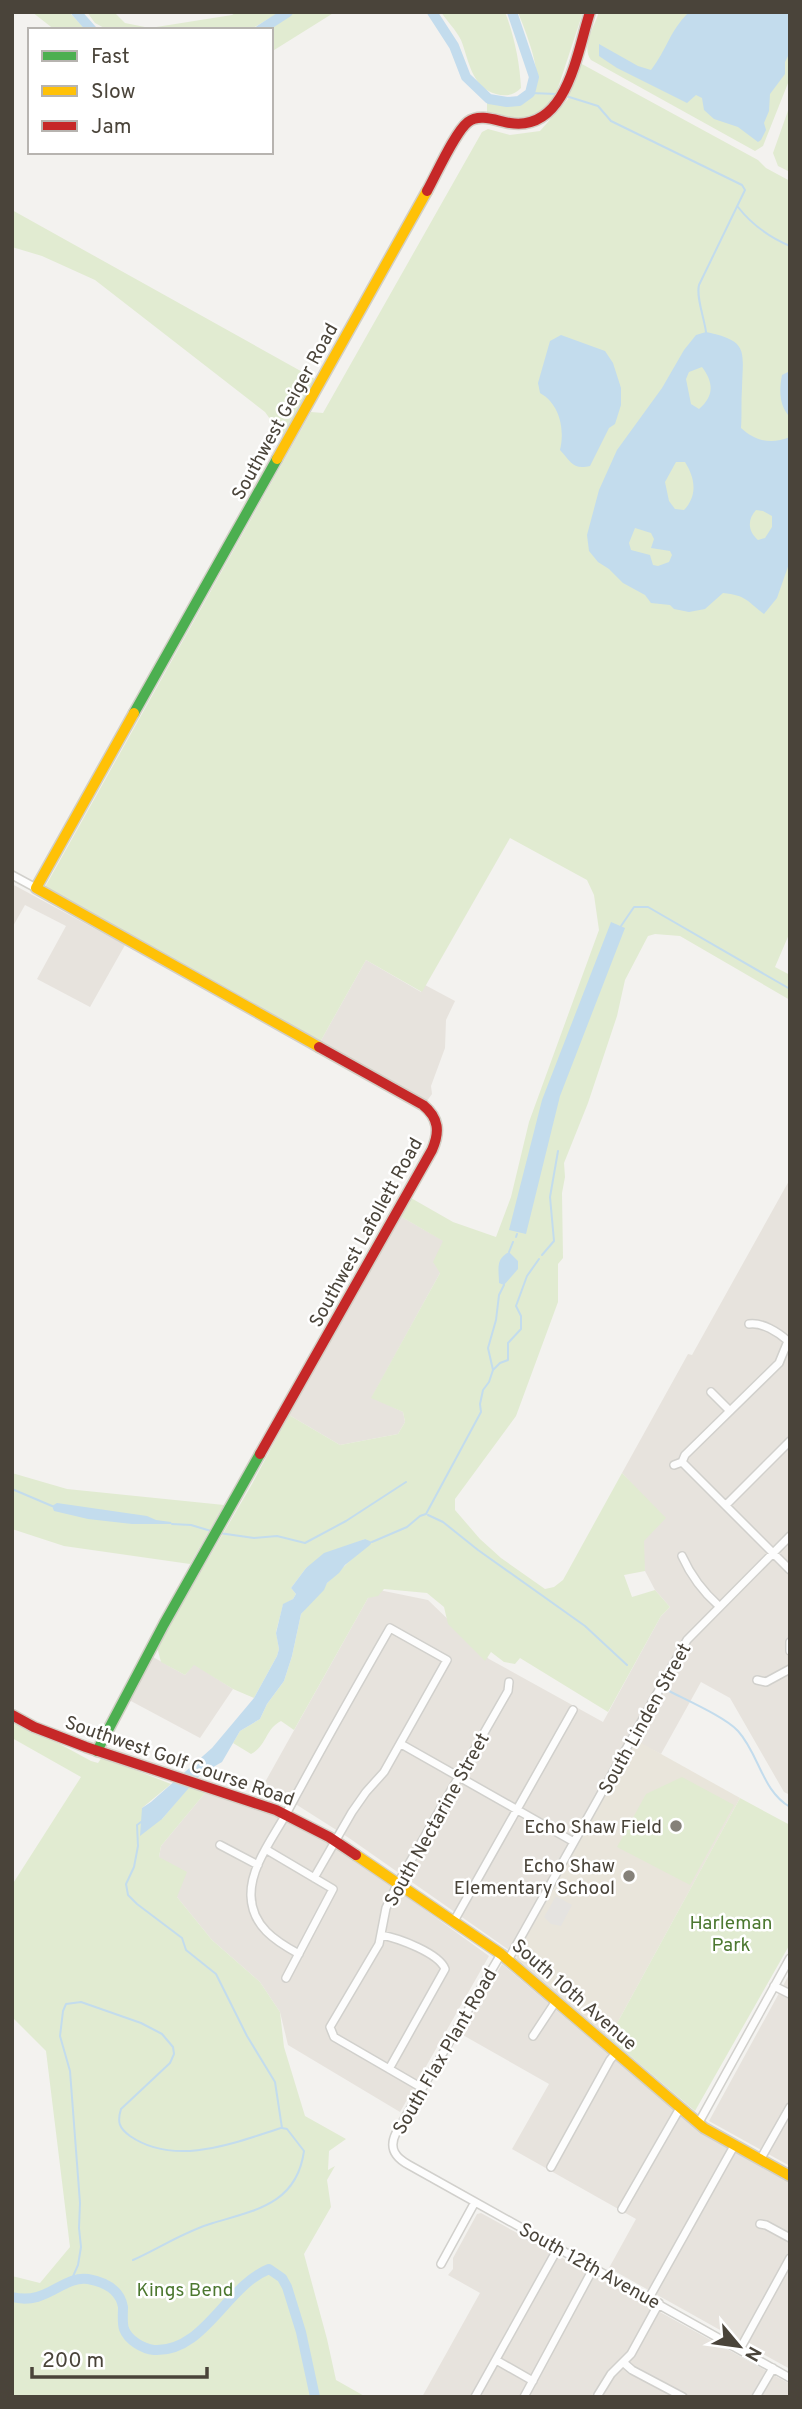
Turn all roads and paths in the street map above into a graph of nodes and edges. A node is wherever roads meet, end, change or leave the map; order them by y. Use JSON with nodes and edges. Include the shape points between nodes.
{"nodes":[{"id":1,"x":590,"y":12,"type":"edge"},
{"id":2,"x":12,"y":875,"type":"edge"},
{"id":3,"x":36,"y":888,"type":"junction"},
{"id":4,"x":749,"y":1324,"type":"dead end"},
{"id":5,"x":788,"y":1341,"type":"edge"},
{"id":6,"x":711,"y":1392,"type":"dead end"},
{"id":7,"x":730,"y":1411,"type":"junction"},
{"id":8,"x":790,"y":1441,"type":"edge"},
{"id":9,"x":726,"y":1505,"type":"junction"},
{"id":10,"x":790,"y":1536,"type":"edge"},
{"id":11,"x":773,"y":1553,"type":"junction"},
{"id":12,"x":682,"y":1556,"type":"dead end"},
{"id":13,"x":790,"y":1570,"type":"edge"},
{"id":14,"x":719,"y":1606,"type":"junction"},
{"id":15,"x":790,"y":1642,"type":"edge"},
{"id":16,"x":790,"y":1651,"type":"edge"},
{"id":17,"x":790,"y":1669,"type":"edge"},
{"id":18,"x":757,"y":1680,"type":"dead end"},
{"id":19,"x":509,"y":1682,"type":"dead end"},
{"id":20,"x":573,"y":1710,"type":"dead end"},
{"id":21,"x":12,"y":1715,"type":"edge"},
{"id":22,"x":401,"y":1744,"type":"junction"},
{"id":23,"x":97,"y":1751,"type":"junction"},
{"id":24,"x":458,"y":1776,"type":"junction"},
{"id":25,"x":517,"y":1810,"type":"junction"},
{"id":26,"x":286,"y":1814,"type":"junction"},
{"id":27,"x":334,"y":1840,"type":"junction"},
{"id":28,"x":574,"y":1842,"type":"junction"},
{"id":29,"x":220,"y":1845,"type":"dead end"},
{"id":30,"x":267,"y":1850,"type":"junction"},
{"id":31,"x":258,"y":1865,"type":"junction"},
{"id":32,"x":314,"y":1878,"type":"junction"},
{"id":33,"x":398,"y":1883,"type":"junction"},
{"id":34,"x":454,"y":1921,"type":"junction"},
{"id":35,"x":382,"y":1935,"type":"junction"},
{"id":36,"x":299,"y":1954,"type":"junction"},
{"id":37,"x":505,"y":1957,"type":"junction"},
{"id":38,"x":790,"y":1958,"type":"edge"},
{"id":39,"x":286,"y":1978,"type":"dead end"},
{"id":40,"x":774,"y":1986,"type":"junction"},
{"id":41,"x":790,"y":1994,"type":"edge"},
{"id":42,"x":556,"y":2001,"type":"junction"},
{"id":43,"x":533,"y":2036,"type":"dead end"},
{"id":44,"x":616,"y":2053,"type":"junction"},
{"id":45,"x":389,"y":2069,"type":"junction"},
{"id":46,"x":422,"y":2088,"type":"junction"},
{"id":47,"x":790,"y":2107,"type":"edge"},
{"id":48,"x":680,"y":2108,"type":"junction"},
{"id":49,"x":698,"y":2123,"type":"junction"},
{"id":50,"x":734,"y":2146,"type":"junction"},
{"id":51,"x":393,"y":2150,"type":"joint"},
{"id":52,"x":760,"y":2160,"type":"junction"},
{"id":53,"x":551,"y":2167,"type":"dead end"},
{"id":54,"x":790,"y":2176,"type":"edge"},
{"id":55,"x":475,"y":2202,"type":"junction"},
{"id":56,"x":622,"y":2209,"type":"dead end"},
{"id":57,"x":760,"y":2224,"type":"dead end"},
{"id":58,"x":790,"y":2238,"type":"edge"},
{"id":59,"x":558,"y":2248,"type":"junction"},
{"id":60,"x":790,"y":2258,"type":"edge"},
{"id":61,"x":440,"y":2264,"type":"dead end"},
{"id":62,"x":594,"y":2267,"type":"junction"},
{"id":63,"x":781,"y":2274,"type":"junction"},
{"id":64,"x":790,"y":2279,"type":"edge"},
{"id":65,"x":649,"y":2298,"type":"junction"},
{"id":66,"x":659,"y":2303,"type":"junction"},
{"id":67,"x":740,"y":2349,"type":"junction"},
{"id":68,"x":496,"y":2360,"type":"junction"},
{"id":69,"x":624,"y":2363,"type":"junction"},
{"id":70,"x":772,"y":2368,"type":"junction"},
{"id":71,"x":790,"y":2378,"type":"edge"},
{"id":72,"x":533,"y":2381,"type":"junction"},
{"id":73,"x":598,"y":2395,"type":"edge"},
{"id":74,"x":475,"y":2397,"type":"edge"},
{"id":75,"x":524,"y":2397,"type":"edge"},
{"id":76,"x":683,"y":2397,"type":"edge"},
{"id":77,"x":756,"y":2397,"type":"edge"}],
"edges":[{"from":1,"to":3,"type":"street","name":"Southwest Geiger Road","via":[[555,108],[520,124],[474,119],[460,132]]},
{"from":2,"to":3,"type":"street","name":"Southwest Lafollett Road"},
{"from":3,"to":23,"type":"street","name":"Southwest Lafollett Road","via":[[423,1105],[438,1122],[432,1150]]},
{"from":4,"to":5,"type":"street","via":[[758,1323]]},
{"from":5,"to":7,"type":"street","via":[[779,1363]]},
{"from":6,"to":7,"type":"street"},
{"from":7,"to":9,"type":"street","via":[[678,1464]]},
{"from":8,"to":9,"type":"street"},
{"from":9,"to":11,"type":"street"},
{"from":10,"to":11,"type":"street","name":"South Linden Street"},
{"from":11,"to":13,"type":"street"},
{"from":11,"to":14,"type":"street","name":"South Linden Street"},
{"from":12,"to":14,"type":"street","via":[[691,1576]]},
{"from":14,"to":28,"type":"street","name":"South Linden Street","via":[[682,1648]]},
{"from":15,"to":16,"type":"street"},
{"from":17,"to":18,"type":"street","via":[[766,1682]]},
{"from":19,"to":24,"type":"street","name":"South Nectarine Street"},
{"from":20,"to":25,"type":"street"},
{"from":21,"to":23,"type":"street","name":"Southwest Golf Course Road"},
{"from":22,"to":24,"type":"street"},
{"from":22,"to":26,"type":"street","via":[[447,1660],[390,1628]]},
{"from":22,"to":27,"type":"street"},
{"from":23,"to":26,"type":"street","name":"Southwest Golf Course Road"},
{"from":24,"to":25,"type":"street"},
{"from":24,"to":33,"type":"street","name":"South Nectarine Street"},
{"from":25,"to":28,"type":"street"},
{"from":25,"to":34,"type":"street"},
{"from":26,"to":27,"type":"street","name":"Southwest Golf Course Road"},
{"from":26,"to":30,"type":"street"},
{"from":27,"to":32,"type":"street"},
{"from":27,"to":33,"type":"street","name":"South 10th Avenue"},
{"from":28,"to":37,"type":"street","name":"South Linden Street"},
{"from":29,"to":31,"type":"street"},
{"from":30,"to":31,"type":"street"},
{"from":30,"to":32,"type":"street"},
{"from":31,"to":36,"type":"street","via":[[251,1892],[256,1916],[270,1937]]},
{"from":32,"to":36,"type":"street","via":[[332,1889]]},
{"from":33,"to":34,"type":"street","name":"South 10th Avenue"},
{"from":33,"to":35,"type":"street","name":"South Nectarine Street","via":[[384,1912]]},
{"from":34,"to":37,"type":"street","name":"South 10th Avenue"},
{"from":35,"to":45,"type":"street","name":"South Nectarine Street","via":[[330,2032]]},
{"from":35,"to":45,"type":"street","via":[[407,1942],[444,1966]]},
{"from":36,"to":39,"type":"street"},
{"from":37,"to":42,"type":"street","name":"South 10th Avenue"},
{"from":37,"to":46,"type":"street","name":"South Flax Plant Road"},
{"from":38,"to":40,"type":"street"},
{"from":40,"to":41,"type":"street"},
{"from":40,"to":49,"type":"street"},
{"from":42,"to":43,"type":"street"},
{"from":42,"to":44,"type":"street","name":"South 10th Avenue"},
{"from":44,"to":48,"type":"street","name":"South 10th Avenue"},
{"from":44,"to":53,"type":"street"},
{"from":45,"to":46,"type":"street"},
{"from":46,"to":51,"type":"street","name":"South Flax Plant Road","via":[[396,2133]]},
{"from":47,"to":52,"type":"street"},
{"from":48,"to":49,"type":"street","name":"South 10th Avenue"},
{"from":48,"to":56,"type":"street"},
{"from":49,"to":50,"type":"street","name":"South 10th Avenue"},
{"from":50,"to":52,"type":"street","name":"South 10th Avenue"},
{"from":50,"to":65,"type":"street"},
{"from":51,"to":55,"type":"street","name":"South 12th Avenue","via":[[400,2160]]},
{"from":52,"to":54,"type":"street","name":"South 10th Avenue"},
{"from":55,"to":59,"type":"street","name":"South 12th Avenue"},
{"from":55,"to":61,"type":"street"},
{"from":57,"to":58,"type":"street"},
{"from":59,"to":62,"type":"street","name":"South 12th Avenue"},
{"from":59,"to":68,"type":"street"},
{"from":60,"to":63,"type":"street"},
{"from":62,"to":65,"type":"street","name":"South 12th Avenue"},
{"from":62,"to":72,"type":"street"},
{"from":63,"to":64,"type":"street"},
{"from":63,"to":67,"type":"street"},
{"from":65,"to":66,"type":"street","name":"South 12th Avenue"},
{"from":66,"to":67,"type":"street","name":"South 12th Avenue"},
{"from":66,"to":69,"type":"street"},
{"from":67,"to":70,"type":"street","name":"South 12th Avenue"},
{"from":68,"to":72,"type":"street"},
{"from":68,"to":74,"type":"street"},
{"from":69,"to":73,"type":"street"},
{"from":69,"to":76,"type":"street"},
{"from":70,"to":71,"type":"street","name":"South 12th Avenue"},
{"from":70,"to":77,"type":"street"},
{"from":72,"to":75,"type":"street"}]}
